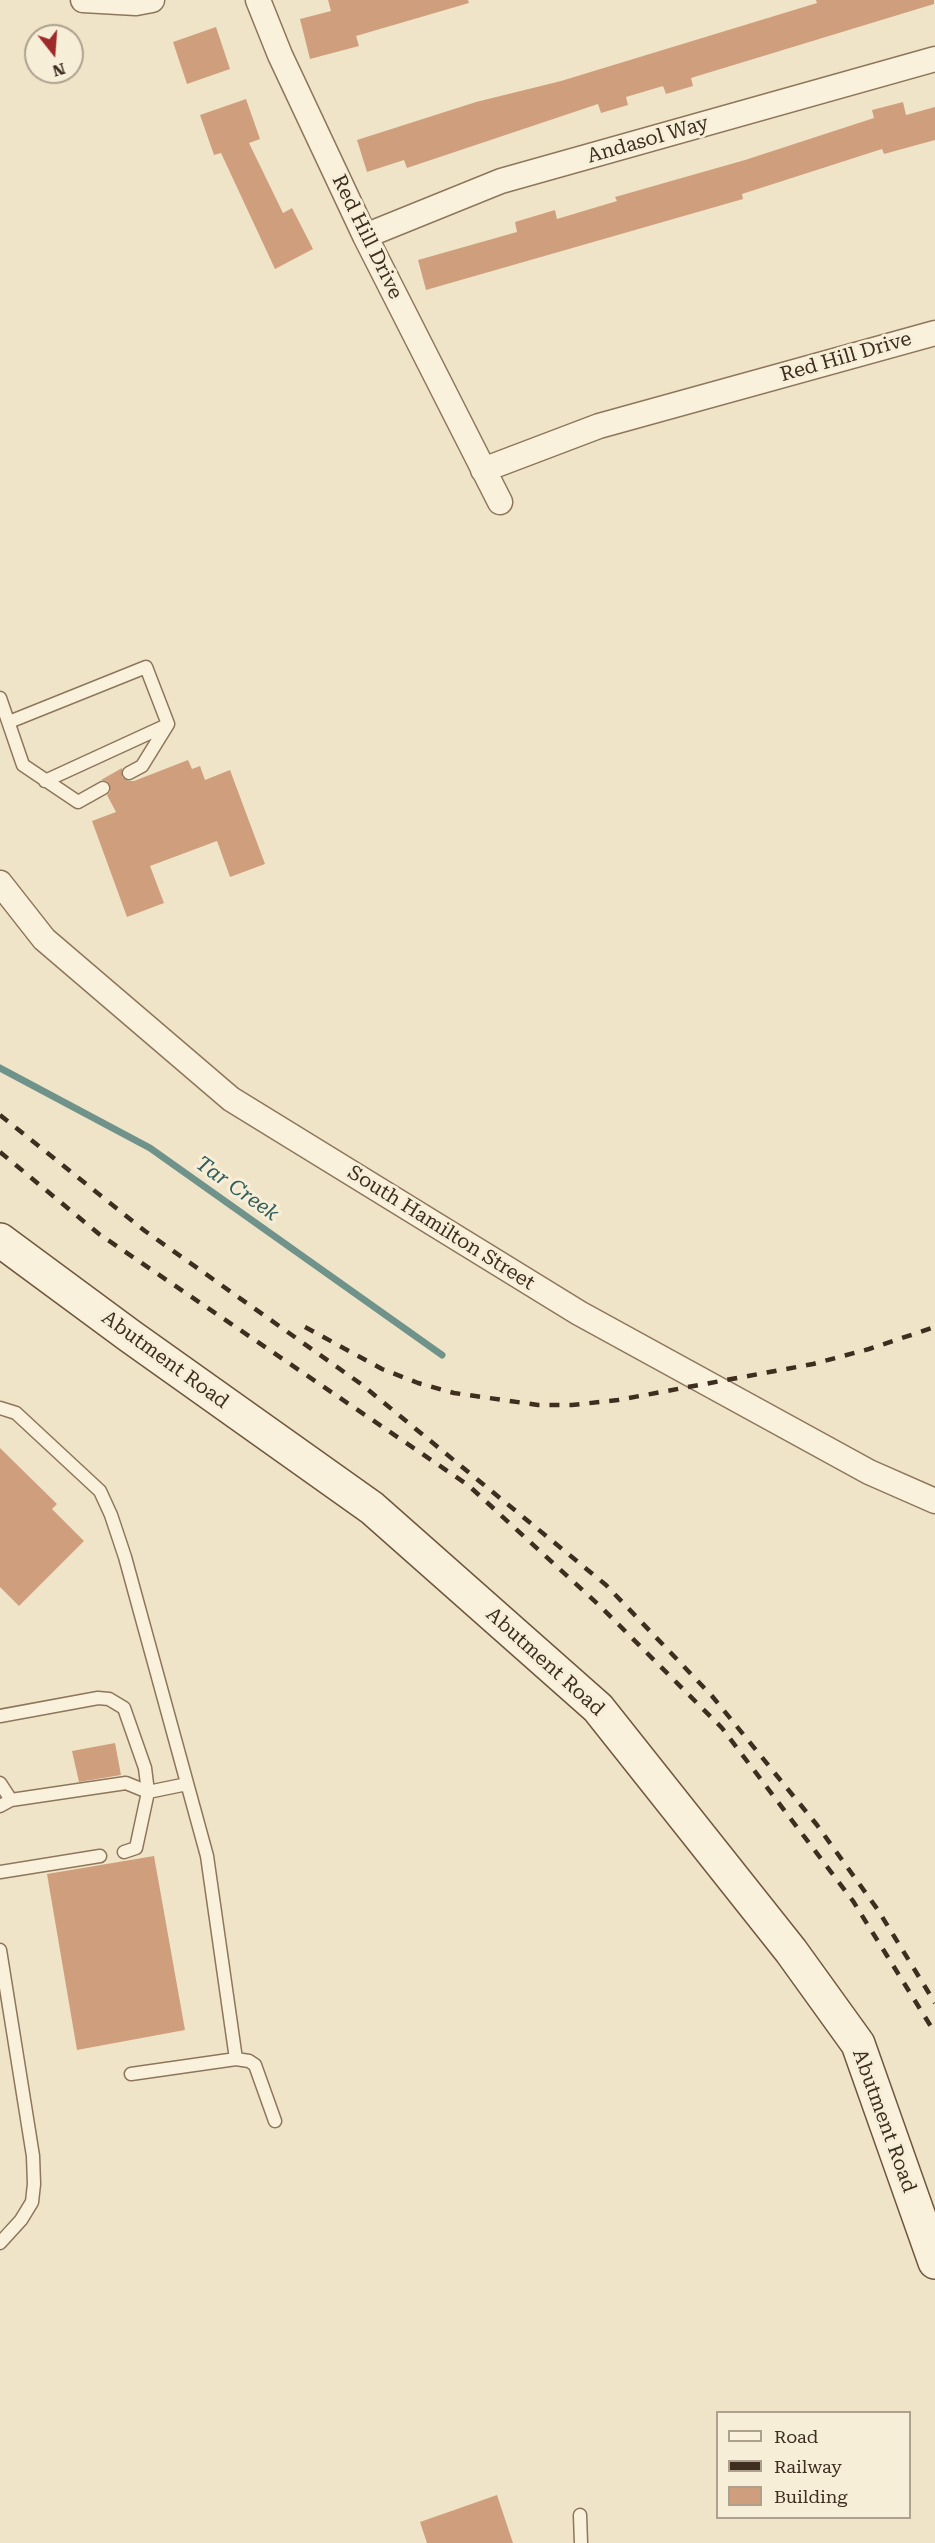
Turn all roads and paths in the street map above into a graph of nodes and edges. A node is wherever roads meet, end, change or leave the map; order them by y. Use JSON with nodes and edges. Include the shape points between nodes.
{"nodes":[{"id":1,"x":83,"y":0,"type":"edge"},
{"id":2,"x":152,"y":0,"type":"edge"},
{"id":3,"x":258,"y":0,"type":"edge"},
{"id":4,"x":935,"y":59,"type":"edge"},
{"id":5,"x":365,"y":236,"type":"junction"},
{"id":6,"x":935,"y":333,"type":"edge"},
{"id":7,"x":483,"y":470,"type":"junction"},
{"id":8,"x":500,"y":502,"type":"dead end"},
{"id":9,"x":0,"y":698,"type":"edge"},
{"id":10,"x":9,"y":722,"type":"junction"},
{"id":11,"x":168,"y":724,"type":"junction"},
{"id":12,"x":129,"y":773,"type":"dead end"},
{"id":13,"x":45,"y":781,"type":"junction"},
{"id":14,"x":103,"y":788,"type":"dead end"},
{"id":15,"x":0,"y":883,"type":"edge"},
{"id":16,"x":0,"y":1240,"type":"edge"},
{"id":17,"x":0,"y":1408,"type":"edge"},
{"id":18,"x":935,"y":1502,"type":"edge"},
{"id":19,"x":0,"y":1716,"type":"edge"},
{"id":20,"x":0,"y":1783,"type":"edge"},
{"id":21,"x":187,"y":1784,"type":"junction"},
{"id":22,"x":148,"y":1792,"type":"junction"},
{"id":23,"x":11,"y":1800,"type":"junction"},
{"id":24,"x":0,"y":1806,"type":"edge"},
{"id":25,"x":124,"y":1852,"type":"dead end"},
{"id":26,"x":100,"y":1856,"type":"dead end"},
{"id":27,"x":0,"y":1872,"type":"edge"},
{"id":28,"x":0,"y":1950,"type":"edge"},
{"id":29,"x":236,"y":2059,"type":"junction"},
{"id":30,"x":131,"y":2074,"type":"dead end"},
{"id":31,"x":275,"y":2121,"type":"dead end"},
{"id":32,"x":0,"y":2243,"type":"edge"},
{"id":33,"x":935,"y":2262,"type":"edge"},
{"id":34,"x":580,"y":2515,"type":"dead end"},
{"id":35,"x":581,"y":2543,"type":"edge"}],
"edges":[{"from":1,"to":2,"type":"street"},
{"from":3,"to":5,"type":"street","name":"Red Hill Drive"},
{"from":4,"to":5,"type":"street","name":"Andasol Way","via":[[501,182]]},
{"from":5,"to":7,"type":"street","name":"Red Hill Drive"},
{"from":6,"to":7,"type":"street","name":"Red Hill Drive","via":[[599,426]]},
{"from":7,"to":8,"type":"street","name":"Red Hill Drive"},
{"from":9,"to":10,"type":"lane"},
{"from":10,"to":11,"type":"lane","via":[[146,667]]},
{"from":10,"to":13,"type":"lane","via":[[24,765]]},
{"from":11,"to":12,"type":"lane","via":[[142,766]]},
{"from":11,"to":13,"type":"lane"},
{"from":13,"to":14,"type":"lane","via":[[78,802]]},
{"from":15,"to":18,"type":"street","name":"South Hamilton Street","via":[[44,939],[231,1099],[579,1313],[869,1472]]},
{"from":16,"to":33,"type":"main road","name":"Abutment Road","via":[[372,1508],[598,1708],[858,2044]]},
{"from":17,"to":21,"type":"lane","via":[[16,1413],[100,1491],[124,1557]]},
{"from":19,"to":22,"type":"lane","via":[[98,1698],[118,1703],[131,1724]]},
{"from":20,"to":23,"type":"lane"},
{"from":21,"to":22,"type":"lane"},
{"from":21,"to":29,"type":"lane","via":[[207,1856]]},
{"from":22,"to":23,"type":"lane","via":[[126,1783]]},
{"from":22,"to":25,"type":"lane","via":[[136,1848]]},
{"from":23,"to":24,"type":"lane"},
{"from":26,"to":27,"type":"lane"},
{"from":28,"to":32,"type":"lane","via":[[33,2156],[34,2184],[32,2202]]},
{"from":29,"to":30,"type":"lane"},
{"from":29,"to":31,"type":"lane","via":[[255,2065]]},
{"from":34,"to":35,"type":"lane"}]}
